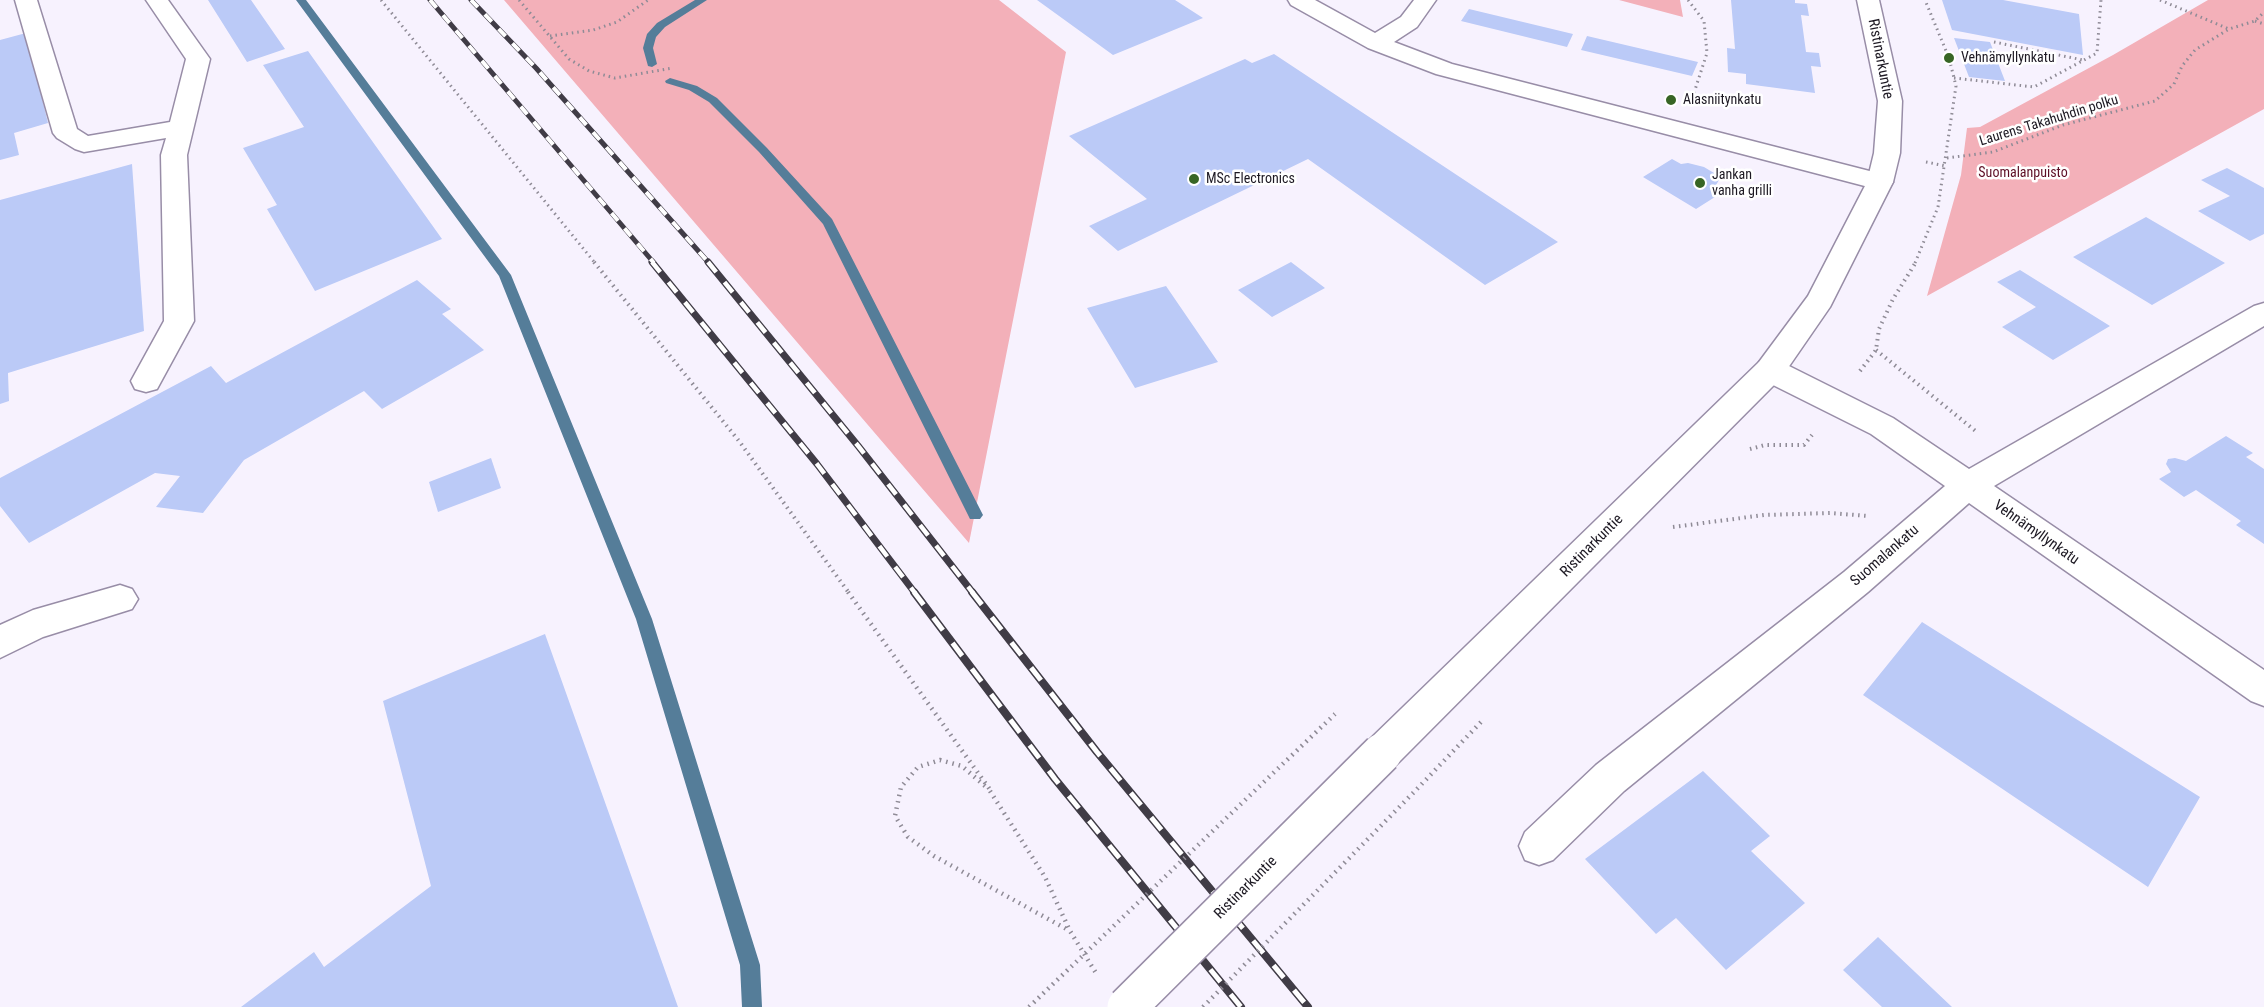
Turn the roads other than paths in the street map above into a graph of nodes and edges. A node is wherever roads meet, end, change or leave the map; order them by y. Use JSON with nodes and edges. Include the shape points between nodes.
{"nodes":[{"id":1,"x":11,"y":0,"type":"edge"},
{"id":2,"x":26,"y":0,"type":"edge"},
{"id":3,"x":157,"y":0,"type":"edge"},
{"id":4,"x":1299,"y":0,"type":"edge"},
{"id":5,"x":1425,"y":0,"type":"edge"},
{"id":6,"x":1868,"y":0,"type":"edge"},
{"id":7,"x":0,"y":3,"type":"edge"},
{"id":8,"x":1377,"y":43,"type":"junction"},
{"id":9,"x":181,"y":128,"type":"junction"},
{"id":10,"x":1880,"y":182,"type":"junction"},
{"id":11,"x":2264,"y":313,"type":"edge"},
{"id":12,"x":1770,"y":370,"type":"junction"},
{"id":13,"x":146,"y":381,"type":"dead end"},
{"id":14,"x":1969,"y":485,"type":"junction"},
{"id":15,"x":120,"y":599,"type":"dead end"},
{"id":16,"x":0,"y":644,"type":"edge"},
{"id":17,"x":2264,"y":690,"type":"edge"},
{"id":18,"x":1539,"y":846,"type":"dead end"},
{"id":19,"x":1127,"y":1007,"type":"edge"}],
"edges":[{"from":1,"to":7,"type":"street"},
{"from":2,"to":9,"type":"street","via":[[66,133],[84,144]]},
{"from":3,"to":9,"type":"street","via":[[198,59]]},
{"from":4,"to":8,"type":"street"},
{"from":5,"to":8,"type":"street","via":[[1409,22]]},
{"from":6,"to":10,"type":"street","name":"Ristinarkuntie","via":[[1890,101],[1887,153]]},
{"from":8,"to":10,"type":"street","via":[[1471,77]]},
{"from":9,"to":13,"type":"street","via":[[174,155],[179,321]]},
{"from":10,"to":12,"type":"street","name":"Ristinarkuntie","via":[[1820,300]]},
{"from":11,"to":14,"type":"street","name":"Suomalankatu"},
{"from":12,"to":14,"type":"street","name":"Vehnämyllynkatu","via":[[1882,426]]},
{"from":12,"to":19,"type":"street","name":"Ristinarkuntie","bridge":true},
{"from":14,"to":17,"type":"street","name":"Vehnämyllynkatu"},
{"from":14,"to":18,"type":"street","name":"Suomalankatu","via":[[1856,582],[1610,778]]},
{"from":15,"to":16,"type":"street","via":[[33,625]]}]}
